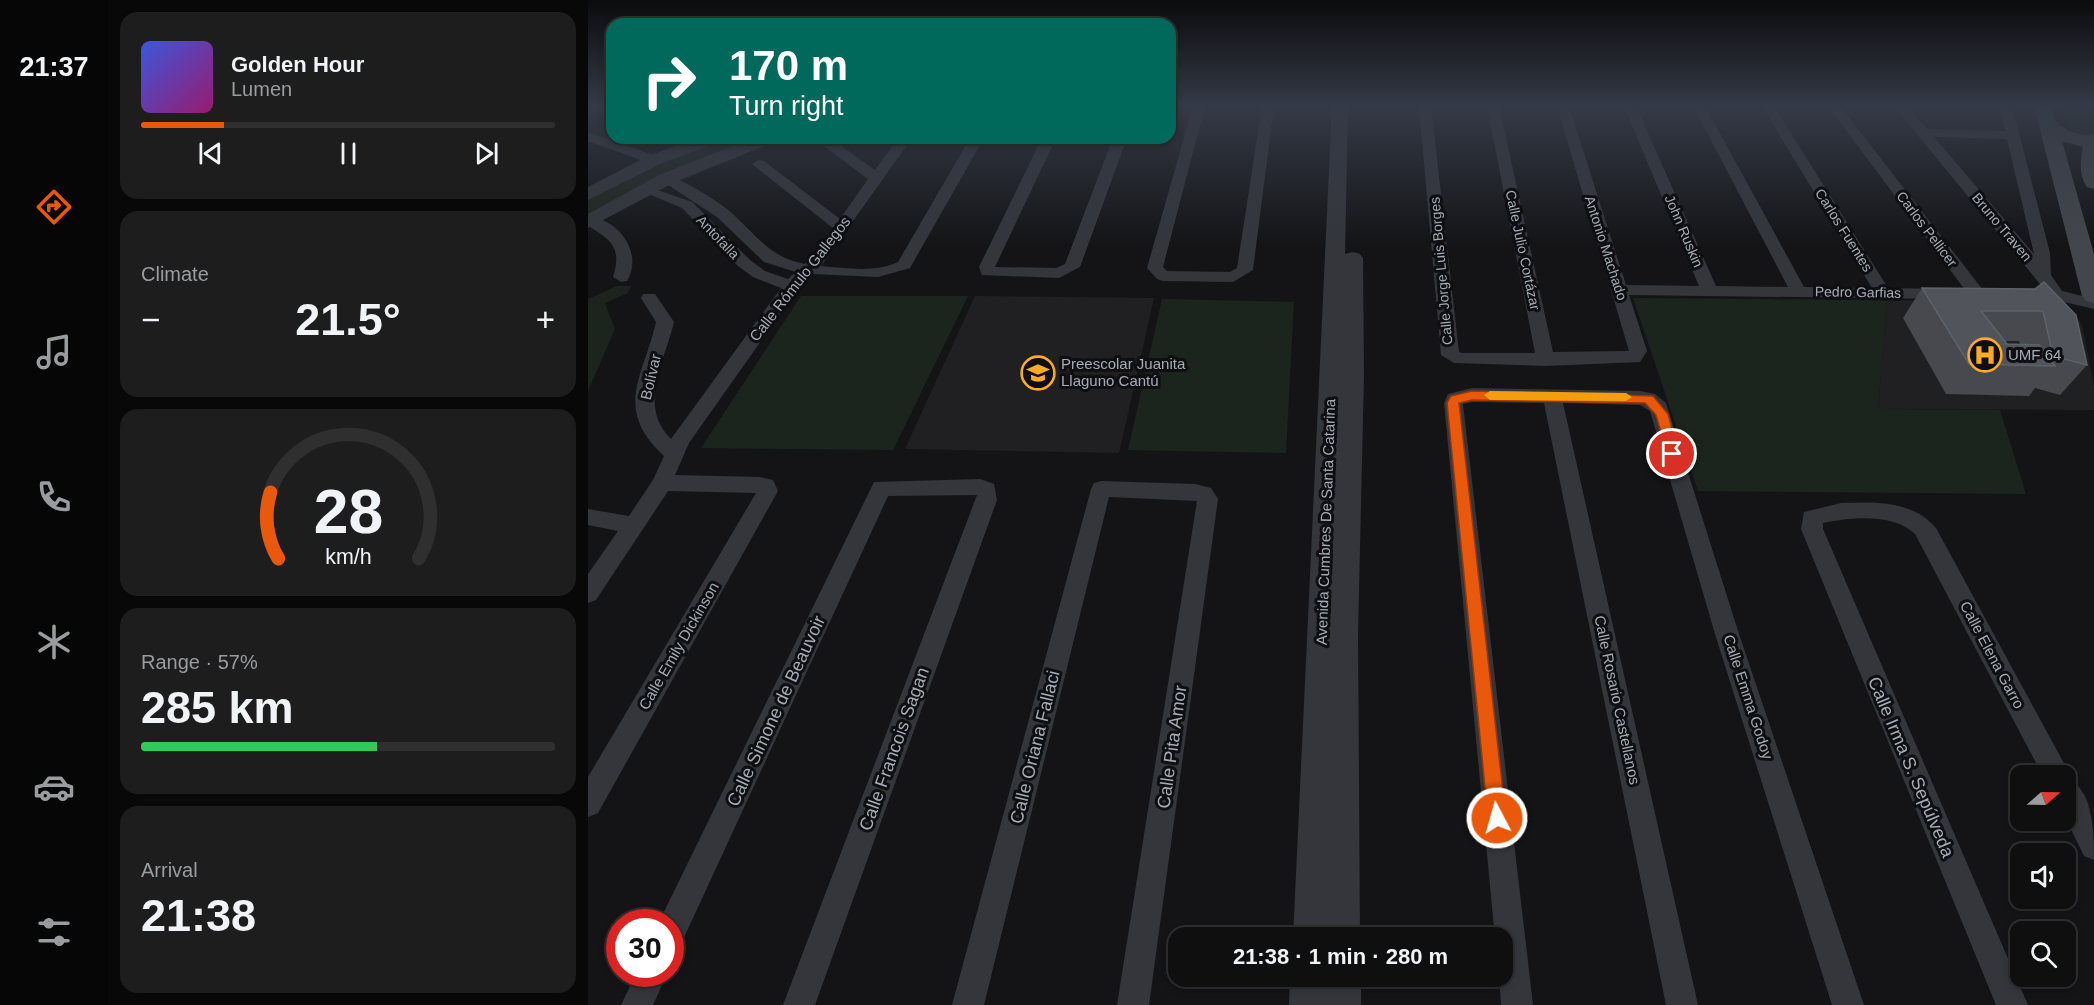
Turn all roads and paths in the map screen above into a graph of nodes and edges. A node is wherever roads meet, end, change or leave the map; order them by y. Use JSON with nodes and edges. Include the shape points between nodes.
{"nodes":[{"id":1,"x":634,"y":153,"type":"edge"},
{"id":2,"x":673,"y":153,"type":"edge"},
{"id":3,"x":731,"y":153,"type":"edge"},
{"id":4,"x":844,"y":153,"type":"edge"},
{"id":5,"x":894,"y":153,"type":"edge"},
{"id":6,"x":968,"y":153,"type":"edge"},
{"id":7,"x":1041,"y":153,"type":"edge"},
{"id":8,"x":1114,"y":153,"type":"edge"},
{"id":9,"x":1186,"y":153,"type":"edge"},
{"id":10,"x":1261,"y":153,"type":"edge"},
{"id":11,"x":1340,"y":153,"type":"edge"},
{"id":12,"x":1351,"y":153,"type":"edge"},
{"id":13,"x":1430,"y":153,"type":"edge"},
{"id":14,"x":1503,"y":153,"type":"edge"},
{"id":15,"x":1578,"y":153,"type":"edge"},
{"id":16,"x":1650,"y":153,"type":"edge"},
{"id":17,"x":1724,"y":153,"type":"edge"},
{"id":18,"x":1797,"y":153,"type":"edge"},
{"id":19,"x":1871,"y":153,"type":"edge"},
{"id":20,"x":1939,"y":153,"type":"edge"},
{"id":21,"x":2017,"y":153,"type":"edge"},
{"id":22,"x":2058,"y":153,"type":"edge"},
{"id":23,"x":2092,"y":153,"type":"edge"},
{"id":24,"x":654,"y":160,"type":"junction"},
{"id":25,"x":759,"y":164,"type":"dead end"},
{"id":26,"x":876,"y":178,"type":"junction"},
{"id":27,"x":666,"y":179,"type":"junction"},
{"id":28,"x":2094,"y":183,"type":"edge"},
{"id":29,"x":646,"y":189,"type":"junction"},
{"id":30,"x":588,"y":194,"type":"edge"},
{"id":31,"x":589,"y":222,"type":"edge"},
{"id":32,"x":841,"y":227,"type":"junction"},
{"id":33,"x":2087,"y":256,"type":"edge"},
{"id":34,"x":806,"y":271,"type":"junction"},
{"id":35,"x":2043,"y":275,"type":"junction"},
{"id":36,"x":621,"y":278,"type":"dead end"},
{"id":37,"x":791,"y":286,"type":"junction"},
{"id":38,"x":1620,"y":290,"type":"junction"},
{"id":39,"x":1710,"y":291,"type":"junction"},
{"id":40,"x":1798,"y":291,"type":"junction"},
{"id":41,"x":2093,"y":292,"type":"edge"},
{"id":42,"x":1883,"y":293,"type":"junction"},
{"id":43,"x":1983,"y":294,"type":"joint"},
{"id":44,"x":2011,"y":294,"type":"edge"},
{"id":45,"x":2056,"y":295,"type":"junction"},
{"id":46,"x":649,"y":298,"type":"dead end"},
{"id":47,"x":1637,"y":355,"type":"joint"},
{"id":48,"x":1546,"y":360,"type":"junction"},
{"id":49,"x":1341,"y":381,"type":"junction"},
{"id":50,"x":1552,"y":396,"type":"junction"},
{"id":51,"x":673,"y":453,"type":"junction"},
{"id":52,"x":662,"y":483,"type":"junction"},
{"id":53,"x":881,"y":488,"type":"joint"},
{"id":54,"x":1101,"y":489,"type":"joint"},
{"id":55,"x":588,"y":517,"type":"edge"},
{"id":56,"x":634,"y":525,"type":"junction"},
{"id":57,"x":1928,"y":534,"type":"joint"},
{"id":58,"x":588,"y":593,"type":"edge"},
{"id":59,"x":2051,"y":765,"type":"edge"},
{"id":60,"x":588,"y":803,"type":"edge"},
{"id":61,"x":2076,"y":811,"type":"edge"},
{"id":62,"x":2094,"y":846,"type":"edge"},
{"id":63,"x":681,"y":909,"type":"edge"},
{"id":64,"x":1313,"y":927,"type":"edge"},
{"id":65,"x":1341,"y":927,"type":"edge"},
{"id":66,"x":646,"y":987,"type":"edge"},
{"id":67,"x":1310,"y":987,"type":"edge"},
{"id":68,"x":1341,"y":987,"type":"edge"},
{"id":69,"x":637,"y":1005,"type":"edge"},
{"id":70,"x":799,"y":1005,"type":"edge"},
{"id":71,"x":968,"y":1005,"type":"edge"},
{"id":72,"x":1133,"y":1005,"type":"edge"},
{"id":73,"x":1309,"y":1005,"type":"edge"},
{"id":74,"x":1341,"y":1005,"type":"edge"},
{"id":75,"x":1517,"y":1005,"type":"edge"},
{"id":76,"x":1682,"y":1005,"type":"edge"},
{"id":77,"x":1848,"y":1005,"type":"edge"},
{"id":78,"x":2012,"y":1005,"type":"edge"}],
"edges":[{"from":1,"to":24,"type":"street"},
{"from":2,"to":24,"type":"street"},
{"from":3,"to":27,"type":"street"},
{"from":4,"to":26,"type":"street"},
{"from":5,"to":26,"type":"street","name":"Calle Rómulo Gallegos"},
{"from":6,"to":34,"type":"street","name":"Antofalla","via":[[904,265],[887,272]]},
{"from":7,"to":8,"type":"street","via":[[988,272],[1059,273],[1072,267]]},
{"from":9,"to":10,"type":"street","via":[[1155,268],[1163,276],[1242,274]]},
{"from":11,"to":49,"type":"street","name":"Avenida Cumbres De Santa Catarina"},
{"from":12,"to":49,"type":"street","name":"Avenida Cumbres De Santa Catarina"},
{"from":13,"to":48,"type":"street","name":"Calle Jorge Luis Borges","via":[[1450,355],[1460,359]]},
{"from":14,"to":48,"type":"street","name":"Calle Julio Cortázar"},
{"from":15,"to":38,"type":"street","name":"Antonio Machado"},
{"from":16,"to":39,"type":"street","name":"John Ruskin"},
{"from":17,"to":40,"type":"street"},
{"from":18,"to":42,"type":"street","name":"Carlos Fuentes"},
{"from":19,"to":43,"type":"street","name":"Carlos Pellicer"},
{"from":20,"to":35,"type":"street","name":"Bruno Traven"},
{"from":21,"to":35,"type":"street","via":[[2042,253]]},
{"from":22,"to":33,"type":"main road"},
{"from":23,"to":28,"type":"main road"},
{"from":24,"to":30,"type":"street"},
{"from":25,"to":32,"type":"street"},
{"from":26,"to":32,"type":"street","name":"Calle Rómulo Gallegos"},
{"from":27,"to":29,"type":"street"},
{"from":27,"to":34,"type":"street","name":"Antofalla","via":[[717,207],[770,259]]},
{"from":29,"to":31,"type":"street"},
{"from":29,"to":37,"type":"street","name":"Antofalla","via":[[687,205],[744,263],[759,274]]},
{"from":31,"to":36,"type":"street","via":[[618,239],[625,250],[626,265]]},
{"from":32,"to":34,"type":"street","name":"Calle Rómulo Gallegos","via":[[818,261]]},
{"from":33,"to":41,"type":"main road"},
{"from":34,"to":37,"type":"street","name":"Calle Rómulo Gallegos"},
{"from":35,"to":45,"type":"street","name":"Bruno Traven"},
{"from":37,"to":51,"type":"street","name":"Calle Rómulo Gallegos"},
{"from":38,"to":39,"type":"street","name":"Pedro Garfias"},
{"from":38,"to":47,"type":"street","name":"Antonio Machado"},
{"from":39,"to":40,"type":"street","name":"Pedro Garfias"},
{"from":40,"to":42,"type":"street","name":"Pedro Garfias"},
{"from":41,"to":45,"type":"street"},
{"from":42,"to":43,"type":"street","name":"Pedro Garfias"},
{"from":44,"to":45,"type":"street"},
{"from":46,"to":51,"type":"street","name":"Bolívar","via":[[665,322],[652,361],[644,407],[650,429]]},
{"from":47,"to":48,"type":"street","name":"Calle Jorge Luis Borges","via":[[1628,359]]},
{"from":49,"to":64,"type":"street","name":"Avenida Cumbres De Santa Catarina"},
{"from":49,"to":65,"type":"street","name":"Avenida Cumbres De Santa Catarina"},
{"from":50,"to":75,"type":"street","via":[[1472,395],[1453,403]]},
{"from":50,"to":76,"type":"street","name":"Calle Rosario Castellanos"},
{"from":50,"to":77,"type":"street","name":"Calle Emma Godoy","via":[[1640,398],[1655,403],[1662,414],[1700,548]]},
{"from":51,"to":52,"type":"street","name":"Calle Rómulo Gallegos"},
{"from":52,"to":56,"type":"street","name":"Calle Rómulo Gallegos"},
{"from":52,"to":60,"type":"street","name":"Calle Emily Dickinson","via":[[767,488],[761,506]]},
{"from":53,"to":63,"type":"street","name":"Calle Simone de Beauvoir"},
{"from":53,"to":70,"type":"street","name":"Calle Francois Sagan","via":[[980,487],[988,493]]},
{"from":54,"to":71,"type":"street","name":"Calle Oriana Fallaci"},
{"from":54,"to":72,"type":"street","name":"Calle Pita Amor","via":[[1200,493],[1208,499]]},
{"from":55,"to":56,"type":"street"},
{"from":56,"to":58,"type":"street","name":"Calle Rómulo Gallegos"},
{"from":57,"to":59,"type":"street","name":"Calle Elena Garro"},
{"from":57,"to":78,"type":"street","name":"Calle Irma S. Sepúlveda","via":[[1912,519],[1892,512],[1824,513],[1812,518],[1812,529]]},
{"from":61,"to":62,"type":"street"},
{"from":66,"to":69,"type":"street"},
{"from":67,"to":73,"type":"street"},
{"from":68,"to":74,"type":"street"}]}
